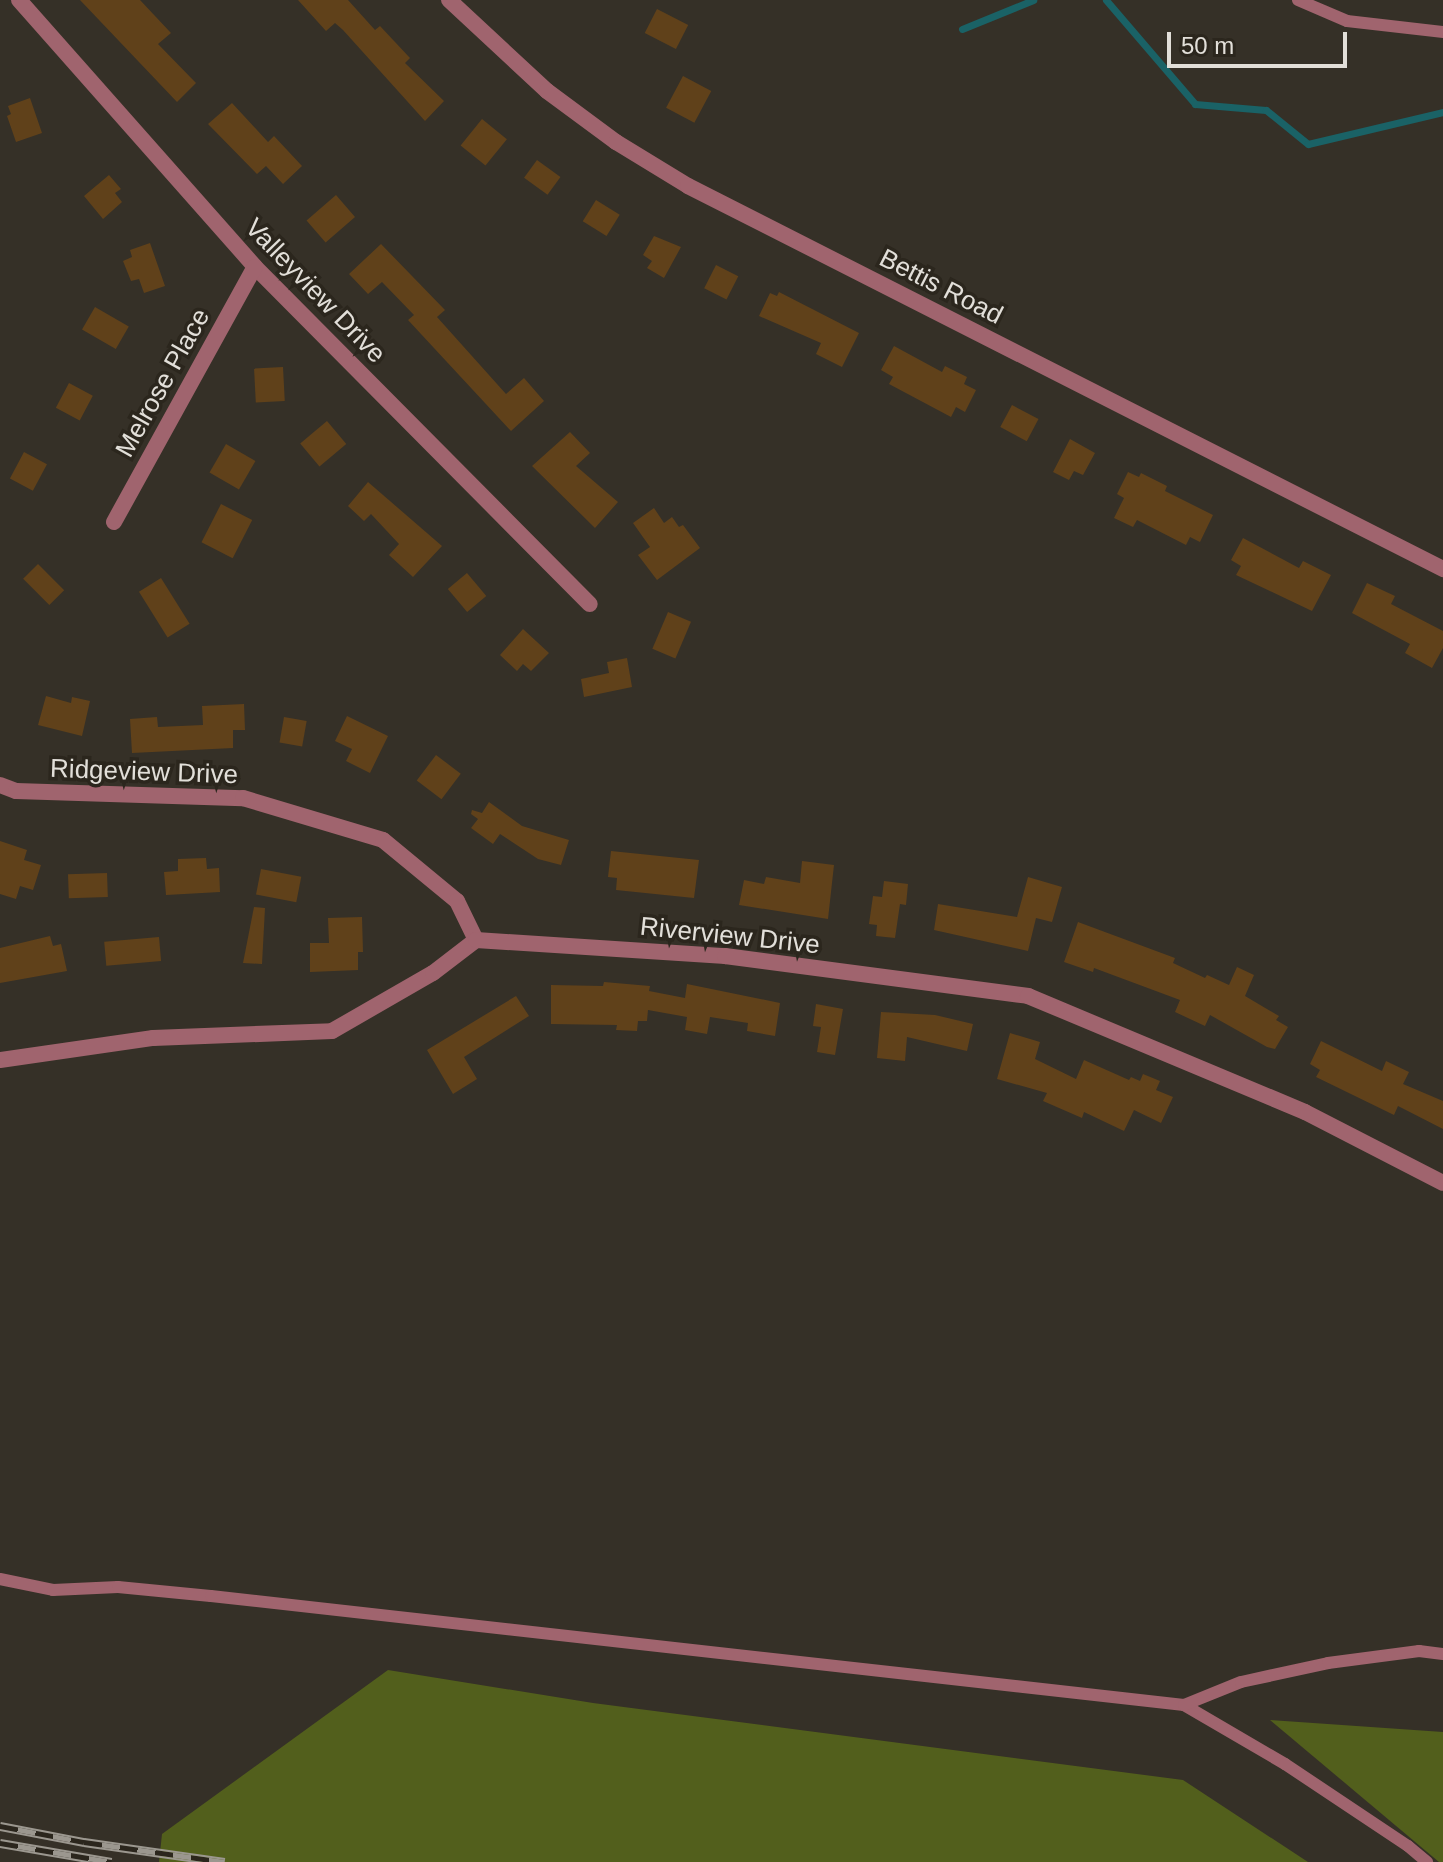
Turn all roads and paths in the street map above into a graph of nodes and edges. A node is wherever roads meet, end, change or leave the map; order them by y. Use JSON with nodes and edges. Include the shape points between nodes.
{"nodes":[{"id":1,"x":19,"y":0,"type":"edge"},
{"id":2,"x":449,"y":0,"type":"edge"},
{"id":3,"x":1298,"y":0,"type":"edge"},
{"id":4,"x":1443,"y":32,"type":"edge"},
{"id":5,"x":255,"y":267,"type":"junction"},
{"id":6,"x":114,"y":522,"type":"dead end"},
{"id":7,"x":1443,"y":569,"type":"edge"},
{"id":8,"x":590,"y":604,"type":"dead end"},
{"id":9,"x":0,"y":785,"type":"edge"},
{"id":10,"x":476,"y":940,"type":"junction"},
{"id":11,"x":0,"y":1060,"type":"edge"},
{"id":12,"x":1443,"y":1183,"type":"edge"},
{"id":13,"x":0,"y":1579,"type":"edge"},
{"id":14,"x":1443,"y":1654,"type":"edge"},
{"id":15,"x":1184,"y":1705,"type":"junction"},
{"id":16,"x":1427,"y":1862,"type":"edge"}],
"edges":[{"from":1,"to":5,"type":"street","name":"Valleyview Drive"},
{"from":2,"to":7,"type":"street","name":"Bettis Road","via":[[547,91],[688,186]]},
{"from":3,"to":4,"type":"lane","via":[[1347,21]]},
{"from":5,"to":6,"type":"street","name":"Melrose Place"},
{"from":5,"to":8,"type":"street","name":"Valleyview Drive"},
{"from":9,"to":10,"type":"street","name":"Ridgeview Drive","via":[[16,791],[243,798],[383,840],[457,901]]},
{"from":10,"to":11,"type":"street","via":[[433,973],[332,1031],[153,1038]]},
{"from":10,"to":12,"type":"street","name":"Riverview Drive","via":[[725,956],[1028,996],[1305,1112]]},
{"from":13,"to":15,"type":"lane","via":[[53,1590],[118,1587],[211,1596]]},
{"from":14,"to":15,"type":"lane","via":[[1419,1651],[1328,1663],[1241,1682]]},
{"from":15,"to":16,"type":"lane","via":[[1297,1772]]}]}
